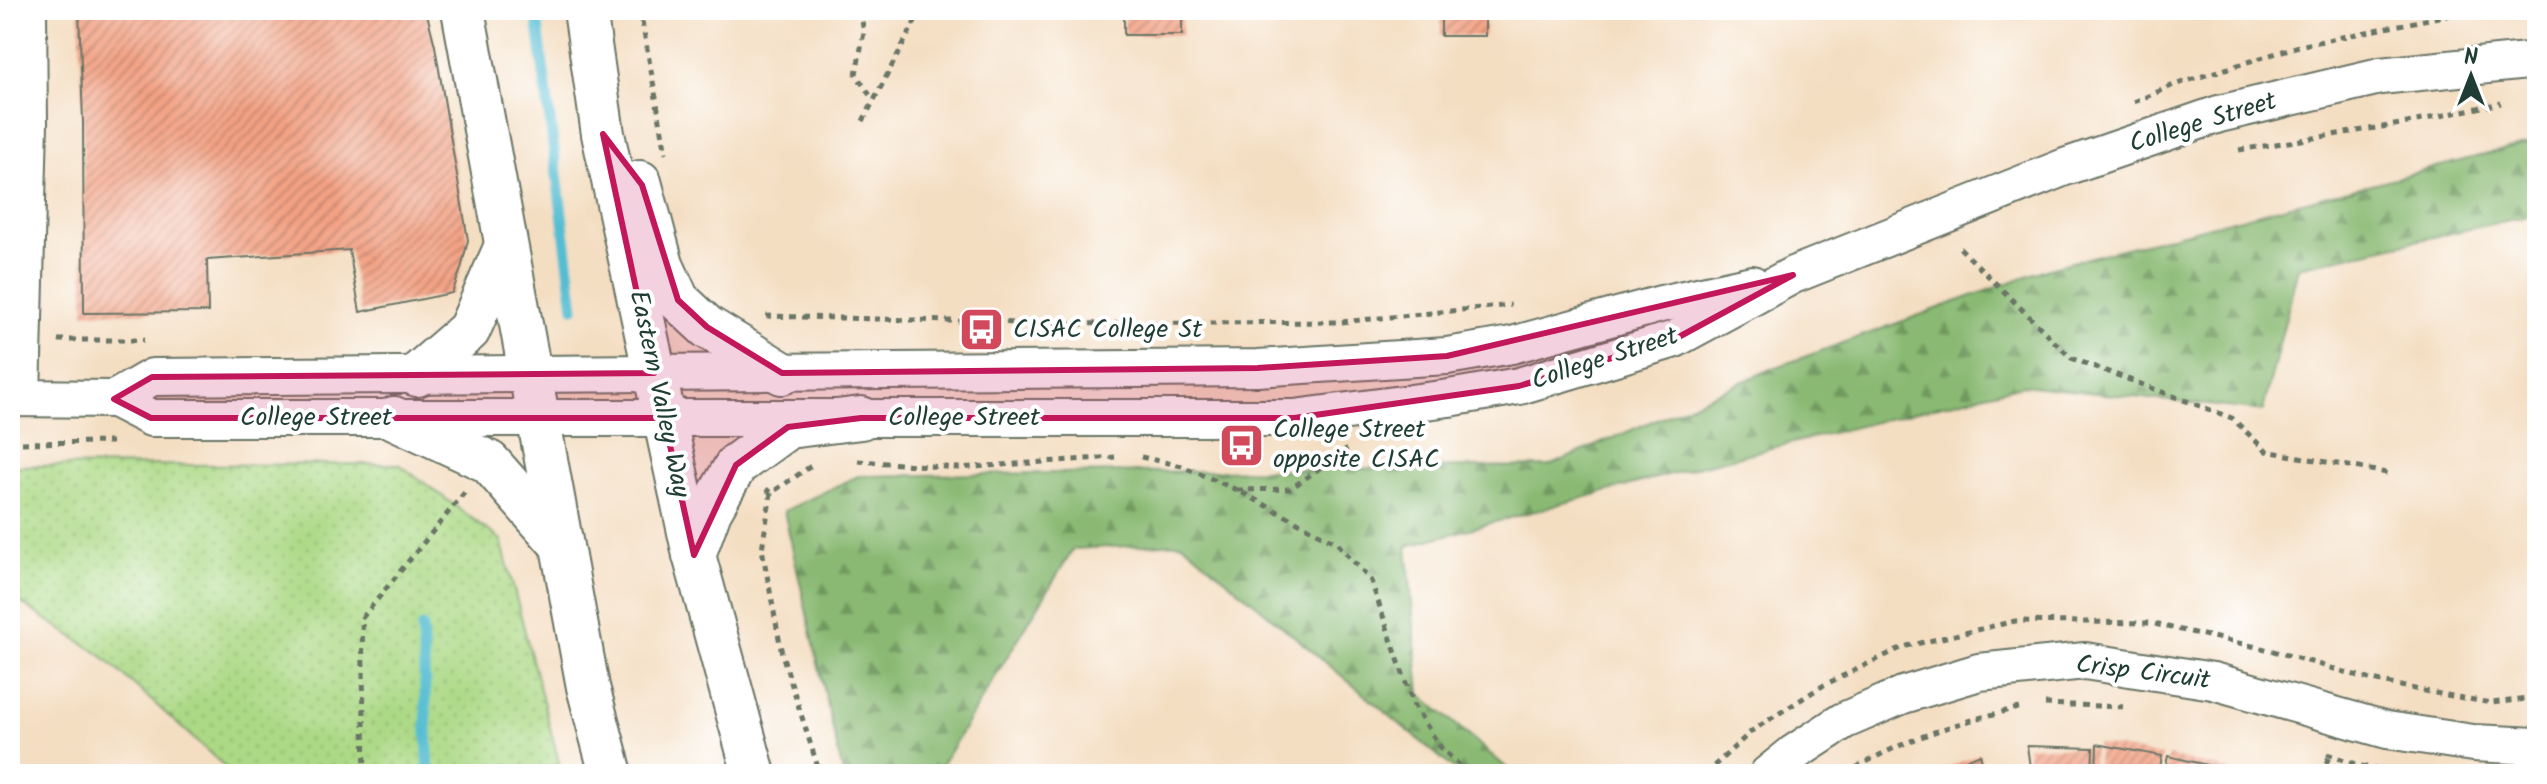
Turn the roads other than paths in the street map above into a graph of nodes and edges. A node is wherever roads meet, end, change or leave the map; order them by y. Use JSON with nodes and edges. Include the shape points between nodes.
{"nodes":[{"id":1,"x":31,"y":10,"type":"edge"},
{"id":2,"x":463,"y":10,"type":"edge"},
{"id":3,"x":585,"y":10,"type":"edge"},
{"id":4,"x":2537,"y":60,"type":"edge"},
{"id":5,"x":603,"y":134,"type":"junction"},
{"id":6,"x":505,"y":248,"type":"junction"},
{"id":7,"x":1793,"y":275,"type":"junction"},
{"id":8,"x":654,"y":373,"type":"junction"},
{"id":9,"x":782,"y":373,"type":"junction"},
{"id":10,"x":528,"y":374,"type":"junction"},
{"id":11,"x":417,"y":375,"type":"junction"},
{"id":12,"x":18,"y":398,"type":"edge"},
{"id":13,"x":114,"y":399,"type":"junction"},
{"id":14,"x":394,"y":418,"type":"junction"},
{"id":15,"x":537,"y":418,"type":"junction"},
{"id":16,"x":664,"y":418,"type":"junction"},
{"id":17,"x":861,"y":418,"type":"junction"},
{"id":18,"x":561,"y":544,"type":"junction"},
{"id":19,"x":694,"y":555,"type":"junction"},
{"id":20,"x":2537,"y":746,"type":"edge"},
{"id":21,"x":611,"y":774,"type":"edge"},
{"id":22,"x":754,"y":774,"type":"edge"},
{"id":23,"x":1768,"y":774,"type":"edge"}],
"edges":[{"from":1,"to":12,"type":"street","via":[[32,138]]},
{"from":2,"to":6,"type":"main road"},
{"from":3,"to":5,"type":"main road","name":"Eastern Valley Way"},
{"from":4,"to":7,"type":"street","name":"College Street","via":[[2380,76],[2219,114],[2065,167]]},
{"from":5,"to":8,"type":"main road","name":"Eastern Valley Way"},
{"from":5,"to":9,"type":"main road","via":[[642,185],[662,265],[678,300],[707,327]]},
{"from":6,"to":10,"type":"main road"},
{"from":6,"to":11,"type":"main road","via":[[469,330]]},
{"from":7,"to":9,"type":"street","name":"College Street","via":[[1512,345],[1447,356],[1258,368]]},
{"from":7,"to":17,"type":"street","name":"College Street","via":[[1675,339],[1519,386],[1449,398],[1294,418]]},
{"from":8,"to":9,"type":"street","name":"College Street"},
{"from":8,"to":10,"type":"street","name":"College Street"},
{"from":8,"to":16,"type":"main road","name":"Eastern Valley Way"},
{"from":10,"to":11,"type":"street","name":"College Street"},
{"from":10,"to":15,"type":"main road"},
{"from":11,"to":13,"type":"street","name":"College Street","via":[[152,377]]},
{"from":12,"to":13,"type":"street","name":"College Street"},
{"from":13,"to":14,"type":"street","name":"College Street","via":[[151,418]]},
{"from":14,"to":15,"type":"street","name":"College Street"},
{"from":14,"to":18,"type":"main road","via":[[489,462]]},
{"from":15,"to":16,"type":"street","name":"College Street"},
{"from":15,"to":18,"type":"main road"},
{"from":16,"to":17,"type":"street","name":"College Street"},
{"from":16,"to":19,"type":"main road","name":"Eastern Valley Way"},
{"from":17,"to":19,"type":"main road","via":[[788,427],[736,465],[710,511]]},
{"from":18,"to":21,"type":"main road"},
{"from":19,"to":22,"type":"main road","name":"Eastern Valley Way"},
{"from":20,"to":23,"type":"street","name":"Crisp Circuit","via":[[2387,730],[2213,681],[2085,661],[1979,672],[1903,695],[1843,721]]}]}
